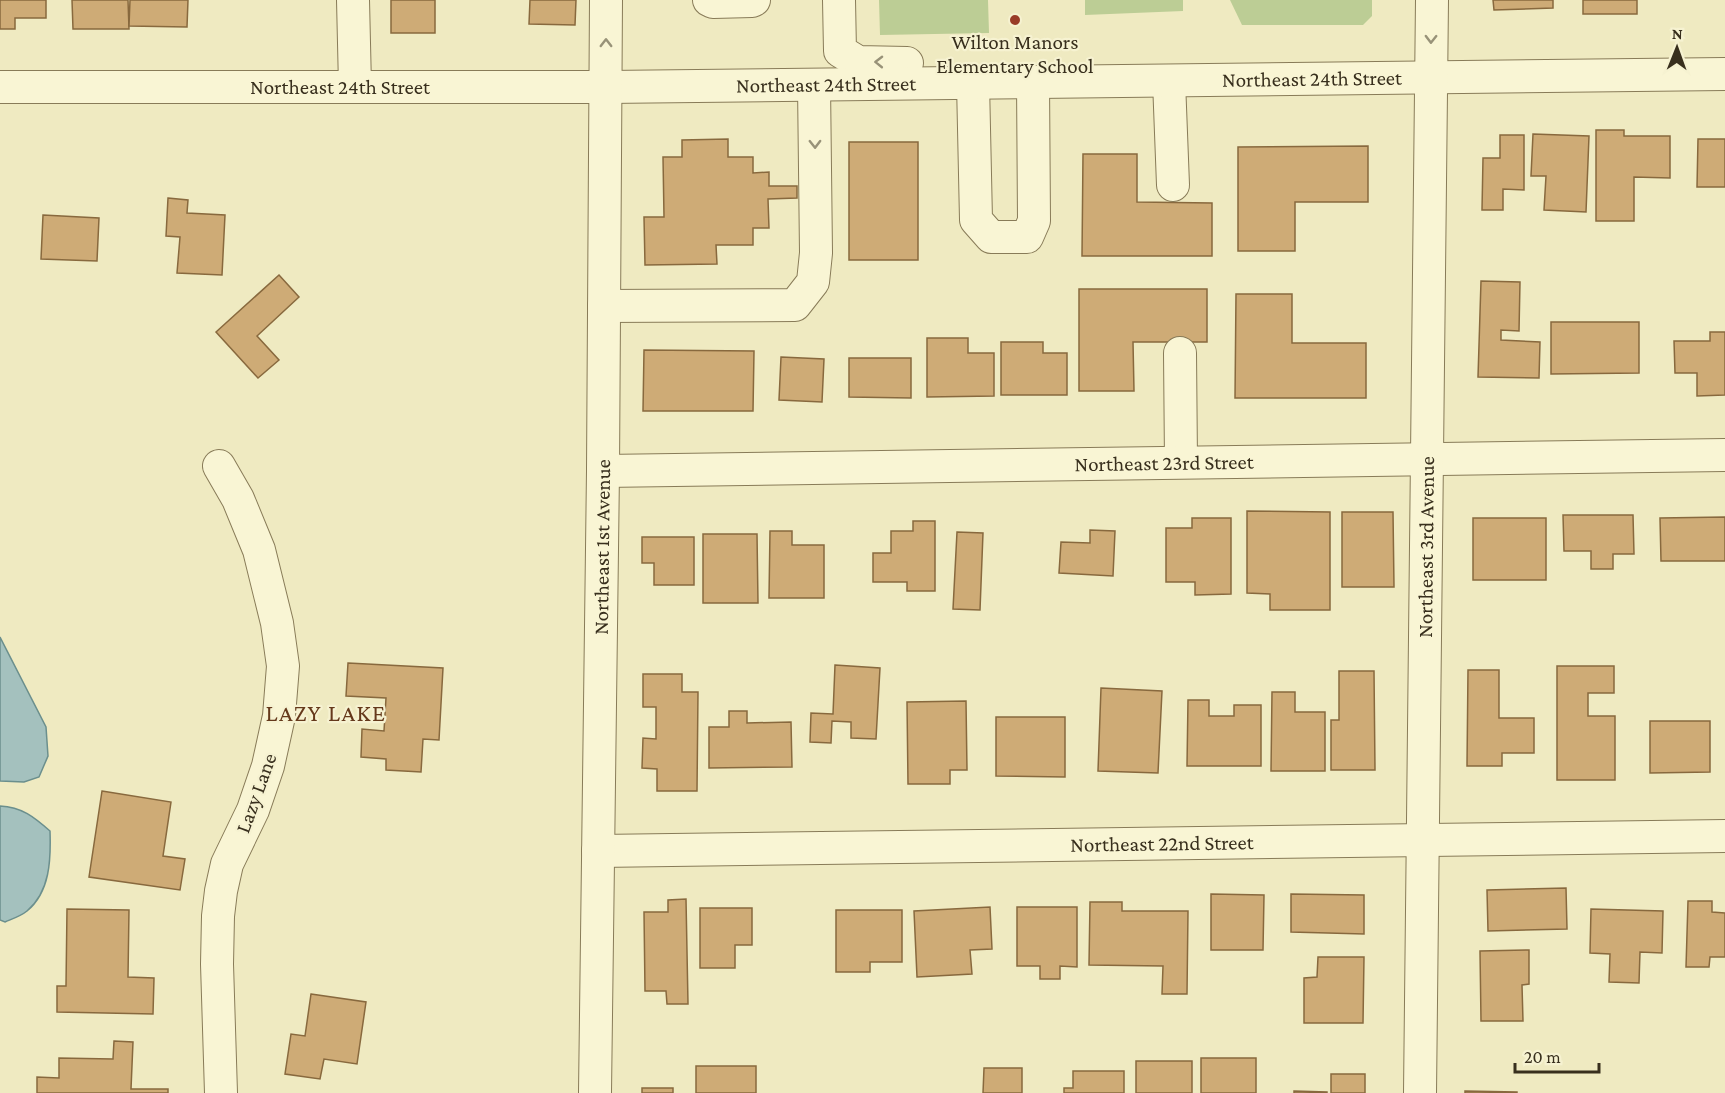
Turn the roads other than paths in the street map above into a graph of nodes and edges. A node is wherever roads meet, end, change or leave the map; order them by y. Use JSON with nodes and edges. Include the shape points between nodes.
{"nodes":[{"id":1,"x":353,"y":0,"type":"edge"},
{"id":2,"x":606,"y":0,"type":"edge"},
{"id":3,"x":709,"y":0,"type":"edge"},
{"id":4,"x":754,"y":0,"type":"edge"},
{"id":5,"x":839,"y":0,"type":"edge"},
{"id":6,"x":1432,"y":0,"type":"edge"},
{"id":7,"x":1725,"y":74,"type":"edge"},
{"id":8,"x":1431,"y":78,"type":"junction"},
{"id":9,"x":1169,"y":81,"type":"junction"},
{"id":10,"x":1033,"y":82,"type":"junction"},
{"id":11,"x":973,"y":83,"type":"junction"},
{"id":12,"x":918,"y":84,"type":"junction"},
{"id":13,"x":814,"y":85,"type":"junction"},
{"id":14,"x":355,"y":86,"type":"junction"},
{"id":15,"x":0,"y":87,"type":"edge"},
{"id":16,"x":607,"y":87,"type":"junction"},
{"id":17,"x":1173,"y":185,"type":"dead end"},
{"id":18,"x":604,"y":306,"type":"junction"},
{"id":19,"x":1180,"y":353,"type":"dead end"},
{"id":20,"x":1725,"y":455,"type":"edge"},
{"id":21,"x":1427,"y":458,"type":"junction"},
{"id":22,"x":1181,"y":462,"type":"junction"},
{"id":23,"x":219,"y":466,"type":"dead end"},
{"id":24,"x":603,"y":471,"type":"junction"},
{"id":25,"x":1725,"y":836,"type":"edge"},
{"id":26,"x":1423,"y":840,"type":"junction"},
{"id":27,"x":598,"y":851,"type":"junction"},
{"id":28,"x":221,"y":1093,"type":"edge"},
{"id":29,"x":596,"y":1093,"type":"edge"},
{"id":30,"x":1420,"y":1093,"type":"edge"}],
"edges":[{"from":1,"to":14,"type":"street"},
{"from":16,"to":2,"type":"street","name":"Northeast 1st Avenue","one_way":true},
{"from":3,"to":4,"type":"street"},
{"from":12,"to":5,"type":"street","one_way":true,"via":[[917,63],[858,62],[840,51]]},
{"from":6,"to":8,"type":"street","name":"Northeast 3rd Avenue","one_way":true},
{"from":7,"to":8,"type":"street","name":"Northeast 24th Street"},
{"from":8,"to":9,"type":"street","name":"Northeast 24th Street"},
{"from":8,"to":21,"type":"street","name":"Northeast 3rd Avenue"},
{"from":9,"to":10,"type":"street","name":"Northeast 24th Street"},
{"from":9,"to":17,"type":"street"},
{"from":10,"to":11,"type":"street","name":"Northeast 24th Street"},
{"from":10,"to":11,"type":"street","via":[[1034,220],[1027,237],[991,237],[976,220]]},
{"from":11,"to":12,"type":"street","name":"Northeast 24th Street"},
{"from":12,"to":13,"type":"street","name":"Northeast 24th Street"},
{"from":13,"to":16,"type":"street","name":"Northeast 24th Street"},
{"from":13,"to":18,"type":"street","one_way":true,"via":[[816,253],[813,282],[795,305]]},
{"from":14,"to":15,"type":"street","name":"Northeast 24th Street"},
{"from":14,"to":16,"type":"street","name":"Northeast 24th Street"},
{"from":16,"to":18,"type":"street","name":"Northeast 1st Avenue"},
{"from":18,"to":24,"type":"street","name":"Northeast 1st Avenue"},
{"from":19,"to":22,"type":"street"},
{"from":20,"to":21,"type":"street","name":"Northeast 23rd Street"},
{"from":21,"to":22,"type":"street","name":"Northeast 23rd Street"},
{"from":21,"to":26,"type":"street","name":"Northeast 3rd Avenue"},
{"from":22,"to":24,"type":"street","name":"Northeast 23rd Street"},
{"from":23,"to":28,"type":"street","name":"Lazy Lane","via":[[259,550],[283,666],[279,716],[268,766],[221,891],[217,964]]},
{"from":24,"to":27,"type":"street","name":"Northeast 1st Avenue"},
{"from":25,"to":26,"type":"street","name":"Northeast 22nd Street"},
{"from":26,"to":27,"type":"street","name":"Northeast 22nd Street"},
{"from":26,"to":30,"type":"street","name":"Northeast 3rd Avenue"},
{"from":27,"to":29,"type":"street","name":"Northeast 1st Avenue"}]}
